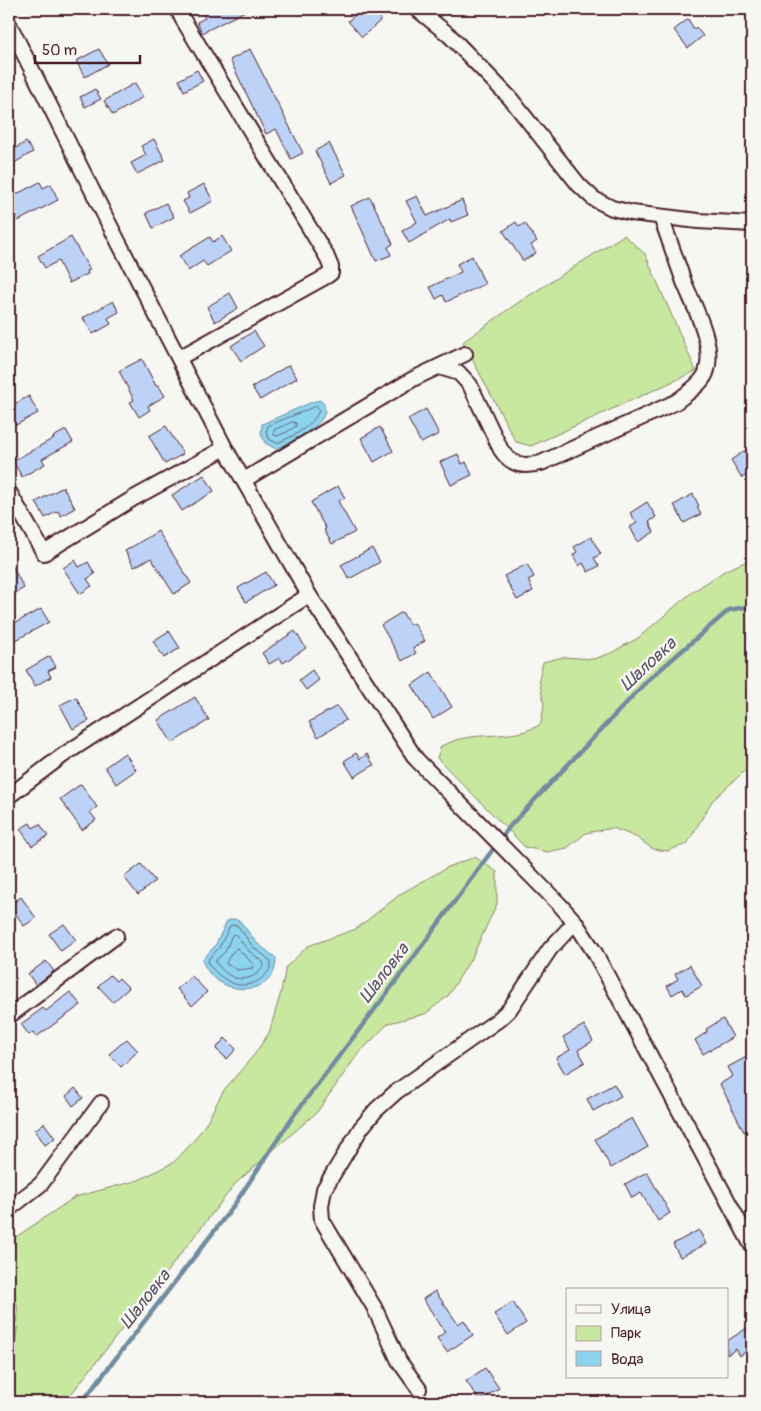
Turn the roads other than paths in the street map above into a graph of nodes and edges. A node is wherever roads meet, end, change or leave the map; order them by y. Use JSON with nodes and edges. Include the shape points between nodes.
{"nodes":[{"id":1,"x":178,"y":9,"type":"edge"},
{"id":2,"x":417,"y":9,"type":"edge"},
{"id":3,"x":9,"y":24,"type":"edge"},
{"id":4,"x":661,"y":217,"type":"junction"},
{"id":5,"x":752,"y":224,"type":"edge"},
{"id":6,"x":465,"y":354,"type":"dead end"},
{"id":7,"x":179,"y":358,"type":"junction"},
{"id":8,"x":439,"y":367,"type":"junction"},
{"id":9,"x":225,"y":448,"type":"junction"},
{"id":10,"x":244,"y":480,"type":"junction"},
{"id":11,"x":9,"y":492,"type":"edge"},
{"id":12,"x":309,"y":595,"type":"junction"},
{"id":13,"x":9,"y":796,"type":"edge"},
{"id":14,"x":575,"y":922,"type":"junction"},
{"id":15,"x":116,"y":936,"type":"dead end"},
{"id":16,"x":9,"y":1016,"type":"edge"},
{"id":17,"x":101,"y":1104,"type":"dead end"},
{"id":18,"x":9,"y":1209,"type":"edge"},
{"id":19,"x":752,"y":1246,"type":"edge"},
{"id":20,"x":419,"y":1389,"type":"dead end"}],
"edges":[{"from":1,"to":7,"type":"street","via":[[331,267],[327,276]]},
{"from":2,"to":4,"type":"street","via":[[449,35],[510,98],[594,199],[632,214]]},
{"from":3,"to":7,"type":"street"},
{"from":4,"to":5,"type":"street"},
{"from":4,"to":8,"type":"street","via":[[701,323],[708,356],[705,374],[676,402],[541,463],[527,466],[506,458],[470,385],[459,373]]},
{"from":6,"to":8,"type":"street"},
{"from":7,"to":9,"type":"street"},
{"from":8,"to":10,"type":"street","via":[[413,379]]},
{"from":9,"to":10,"type":"street"},
{"from":9,"to":11,"type":"street","via":[[44,553]]},
{"from":10,"to":12,"type":"street"},
{"from":12,"to":13,"type":"street","via":[[70,751]]},
{"from":12,"to":14,"type":"street","via":[[416,759]]},
{"from":14,"to":19,"type":"street","via":[[595,953]]},
{"from":14,"to":20,"type":"street","via":[[550,949],[509,1010],[376,1110],[361,1128],[324,1189],[320,1206],[322,1220],[374,1307],[399,1361]]},
{"from":15,"to":16,"type":"street"},
{"from":17,"to":18,"type":"street","via":[[41,1184]]}]}
